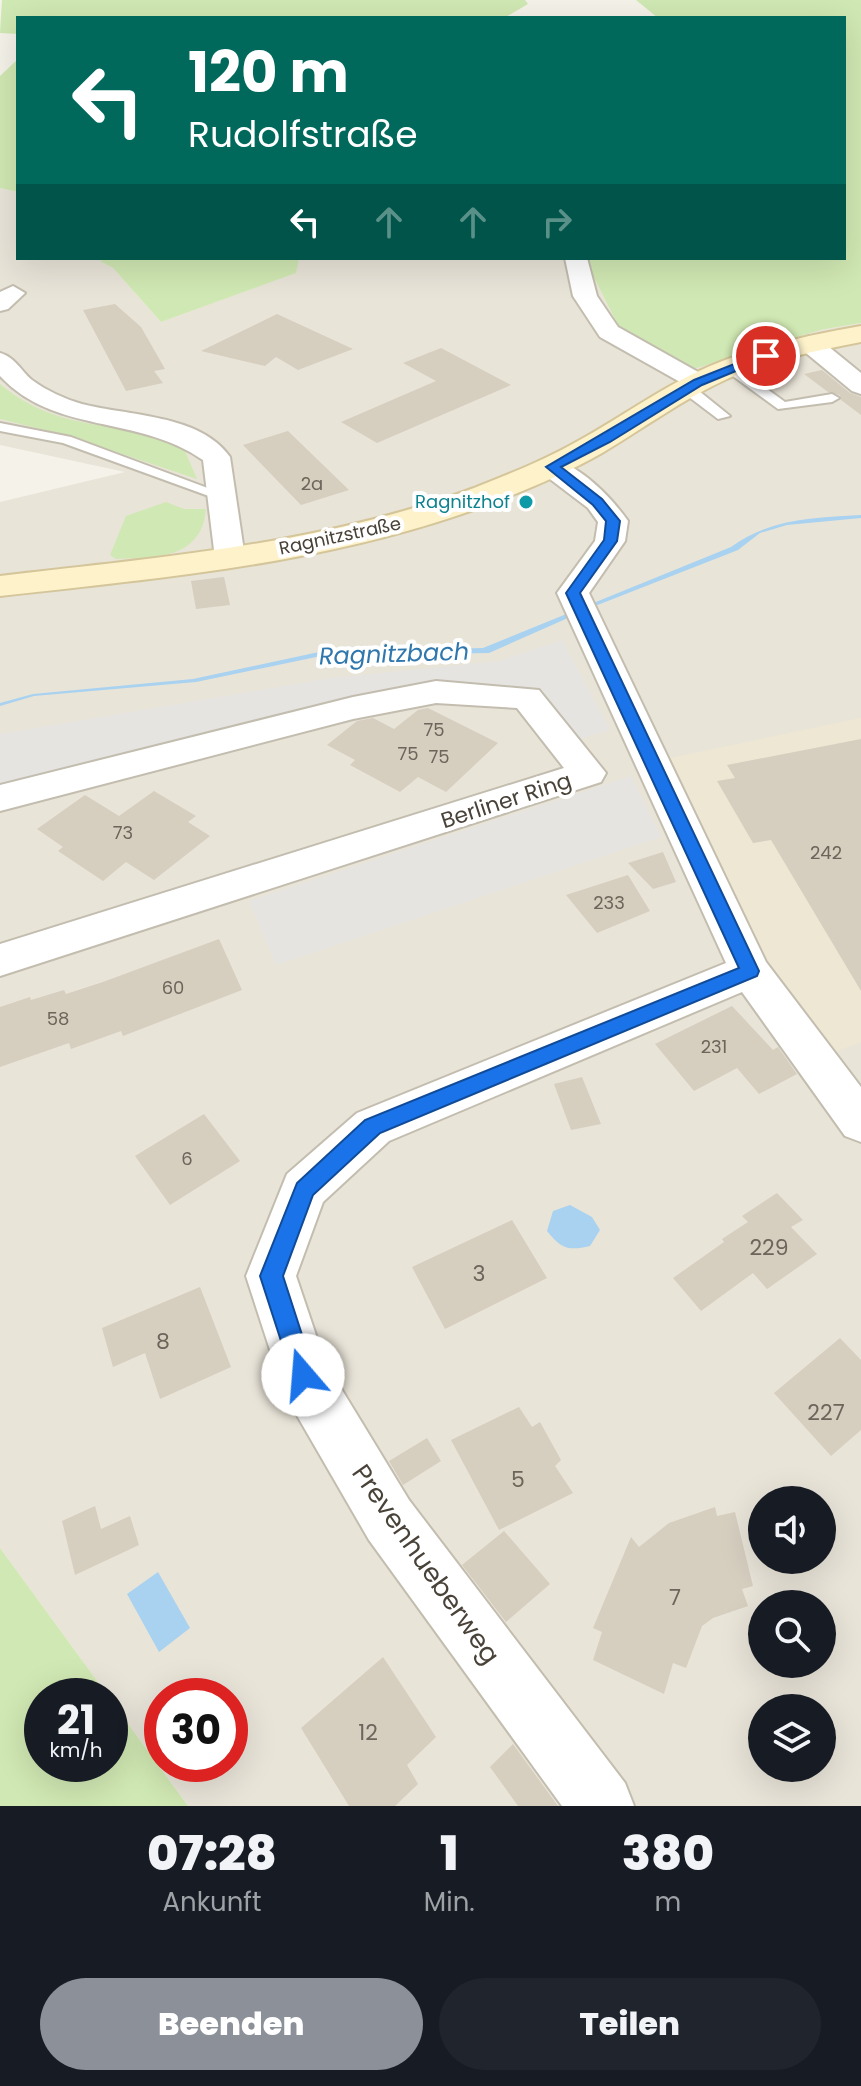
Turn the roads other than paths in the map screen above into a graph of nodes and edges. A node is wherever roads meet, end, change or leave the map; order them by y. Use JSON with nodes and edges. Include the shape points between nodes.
{"nodes":[{"id":1,"x":576,"y":260,"type":"edge"},
{"id":2,"x":861,"y":334,"type":"edge"},
{"id":3,"x":809,"y":343,"type":"junction"},
{"id":4,"x":0,"y":361,"type":"edge"},
{"id":5,"x":730,"y":368,"type":"junction"},
{"id":6,"x":861,"y":386,"type":"edge"},
{"id":7,"x":696,"y":388,"type":"junction"},
{"id":8,"x":832,"y":398,"type":"dead end"},
{"id":9,"x":723,"y":416,"type":"dead end"},
{"id":10,"x":0,"y":427,"type":"edge"},
{"id":11,"x":552,"y":467,"type":"junction"},
{"id":12,"x":222,"y":496,"type":"junction"},
{"id":13,"x":230,"y":558,"type":"junction"},
{"id":14,"x":0,"y":586,"type":"edge"},
{"id":15,"x":0,"y":798,"type":"edge"},
{"id":16,"x":0,"y":960,"type":"edge"},
{"id":17,"x":750,"y":971,"type":"junction"},
{"id":18,"x":854,"y":1100,"type":"edge"},
{"id":19,"x":602,"y":1806,"type":"edge"}],
"edges":[{"from":1,"to":7,"type":"street","via":[[585,296],[609,332]]},
{"from":2,"to":3,"type":"main road","name":"Ragnitzstraße"},
{"from":3,"to":5,"type":"main road","name":"Ragnitzstraße"},
{"from":3,"to":6,"type":"street"},
{"from":4,"to":12,"type":"street","via":[[40,399],[60,408],[168,427],[198,441],[216,457]]},
{"from":5,"to":7,"type":"main road","name":"Ragnitzstraße"},
{"from":5,"to":8,"type":"lane","via":[[783,406]]},
{"from":7,"to":9,"type":"lane"},
{"from":7,"to":11,"type":"main road","name":"Ragnitzstraße"},
{"from":10,"to":12,"type":"lane","via":[[66,440]]},
{"from":11,"to":13,"type":"main road","name":"Ragnitzstraße","via":[[355,536]]},
{"from":11,"to":17,"type":"street","via":[[598,502],[613,521],[610,541],[578,607]]},
{"from":12,"to":13,"type":"street"},
{"from":13,"to":14,"type":"main road","name":"Ragnitzstraße"},
{"from":15,"to":16,"type":"street","name":"Berliner Ring","via":[[353,708],[436,692],[527,698],[588,773]]},
{"from":17,"to":18,"type":"street"},
{"from":17,"to":19,"type":"street","name":"Prevenhueberweg","via":[[373,1127],[304,1189],[271,1276],[303,1375],[389,1520]]}]}
